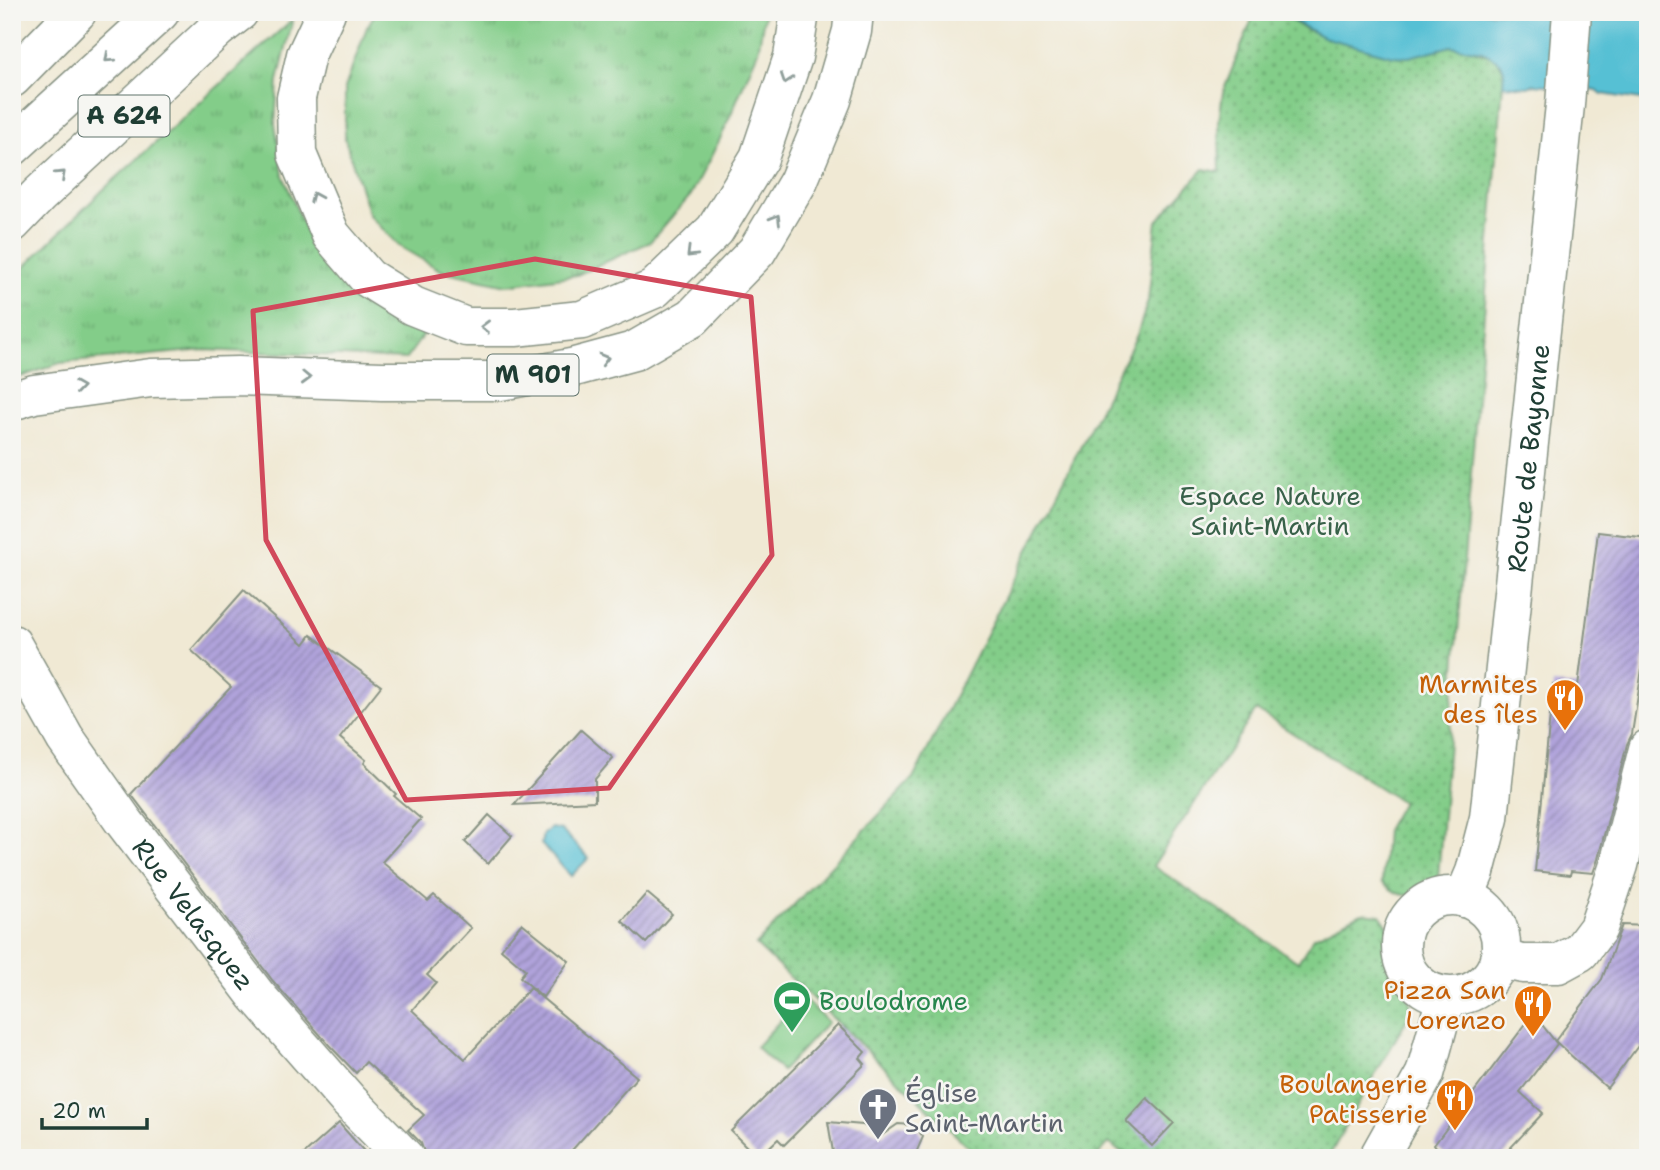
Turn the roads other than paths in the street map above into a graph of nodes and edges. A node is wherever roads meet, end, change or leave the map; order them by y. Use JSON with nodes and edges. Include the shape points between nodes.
{"nodes":[{"id":1,"x":77,"y":12,"type":"edge"},
{"id":2,"x":160,"y":12,"type":"edge"},
{"id":3,"x":239,"y":12,"type":"edge"},
{"id":4,"x":326,"y":12,"type":"edge"},
{"id":5,"x":800,"y":12,"type":"edge"},
{"id":6,"x":854,"y":12,"type":"edge"},
{"id":7,"x":1572,"y":12,"type":"edge"},
{"id":8,"x":12,"y":78,"type":"edge"},
{"id":9,"x":12,"y":147,"type":"edge"},
{"id":10,"x":12,"y":223,"type":"edge"},
{"id":11,"x":12,"y":401,"type":"edge"},
{"id":12,"x":12,"y":644,"type":"edge"},
{"id":13,"x":1648,"y":749,"type":"edge"},
{"id":14,"x":1464,"y":898,"type":"junction"},
{"id":15,"x":1499,"y":960,"type":"junction"},
{"id":16,"x":1446,"y":997,"type":"junction"},
{"id":17,"x":405,"y":1158,"type":"edge"},
{"id":18,"x":1378,"y":1158,"type":"edge"}],
"edges":[{"from":1,"to":8,"type":"main road"},
{"from":2,"to":9,"type":"main road","number":"A 624","one_way":true},
{"from":10,"to":3,"type":"main road","number":"A 624","one_way":true},
{"from":5,"to":4,"type":"main road","number":"M 901","one_way":true,"via":[[793,57],[759,158],[715,230],[654,289],[582,320],[515,327],[466,327],[413,306],[368,278],[331,235],[297,154],[296,98],[306,55]]},
{"from":11,"to":6,"type":"main road","number":"M 901","one_way":true,"via":[[151,377],[500,381],[634,351],[693,317],[757,251],[798,182],[832,100]]},
{"from":7,"to":14,"type":"main road","name":"Route de Bayonne","via":[[1489,818]]},
{"from":12,"to":17,"type":"main road","name":"Rue Velasquez","via":[[65,738],[256,995]]},
{"from":13,"to":15,"type":"main road","via":[[1598,928],[1580,953],[1558,964]]},
{"from":14,"to":15,"type":"main road","via":[[1487,911],[1494,922],[1501,947]]},
{"from":14,"to":16,"type":"main road","via":[[1443,897],[1423,905],[1402,933],[1403,962],[1409,975],[1419,986]]},
{"from":15,"to":16,"type":"main road","via":[[1479,988]]},
{"from":16,"to":18,"type":"main road","via":[[1425,1074]]}]}
